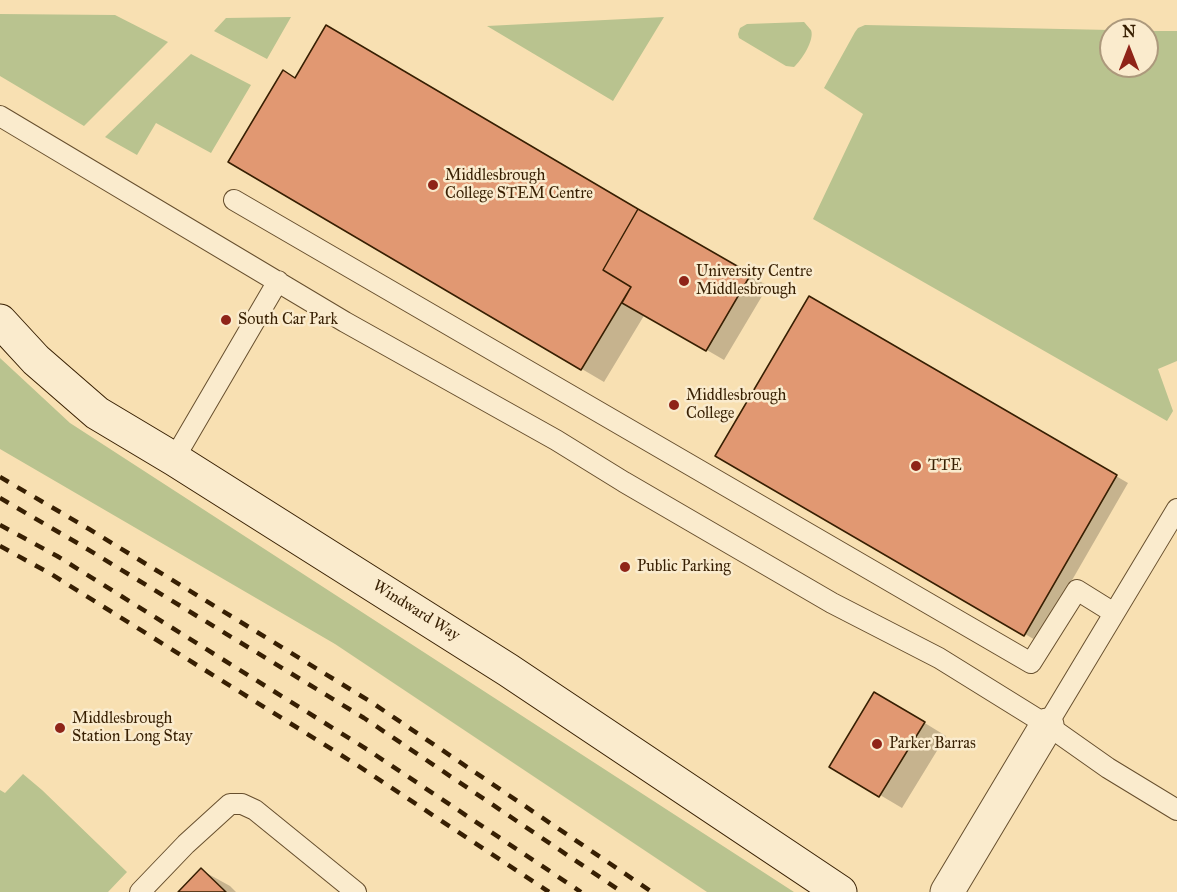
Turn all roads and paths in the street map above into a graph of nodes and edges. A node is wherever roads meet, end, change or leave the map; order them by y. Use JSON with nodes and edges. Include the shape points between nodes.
{"nodes":[{"id":1,"x":0,"y":116,"type":"edge"},
{"id":2,"x":234,"y":200,"type":"dead end"},
{"id":3,"x":278,"y":281,"type":"junction"},
{"id":4,"x":0,"y":321,"type":"edge"},
{"id":5,"x":174,"y":459,"type":"junction"},
{"id":6,"x":1177,"y":509,"type":"edge"},
{"id":7,"x":1114,"y":613,"type":"junction"},
{"id":8,"x":1047,"y":725,"type":"junction"},
{"id":9,"x":1177,"y":810,"type":"edge"},
{"id":10,"x":140,"y":892,"type":"edge"},
{"id":11,"x":356,"y":892,"type":"edge"},
{"id":12,"x":840,"y":892,"type":"edge"},
{"id":13,"x":947,"y":892,"type":"edge"}],
"edges":[{"from":1,"to":3,"type":"lane"},
{"from":2,"to":7,"type":"lane","via":[[1031,663],[1077,590]]},
{"from":3,"to":5,"type":"lane"},
{"from":3,"to":8,"type":"lane","via":[[832,603],[939,658]]},
{"from":4,"to":5,"type":"street","name":"Windward Way","via":[[36,360],[97,412]]},
{"from":5,"to":12,"type":"street","name":"Windward Way","via":[[498,664]]},
{"from":6,"to":7,"type":"lane"},
{"from":7,"to":8,"type":"lane"},
{"from":8,"to":9,"type":"lane"},
{"from":8,"to":13,"type":"street"},
{"from":10,"to":11,"type":"lane","via":[[230,804],[255,810]]}]}
